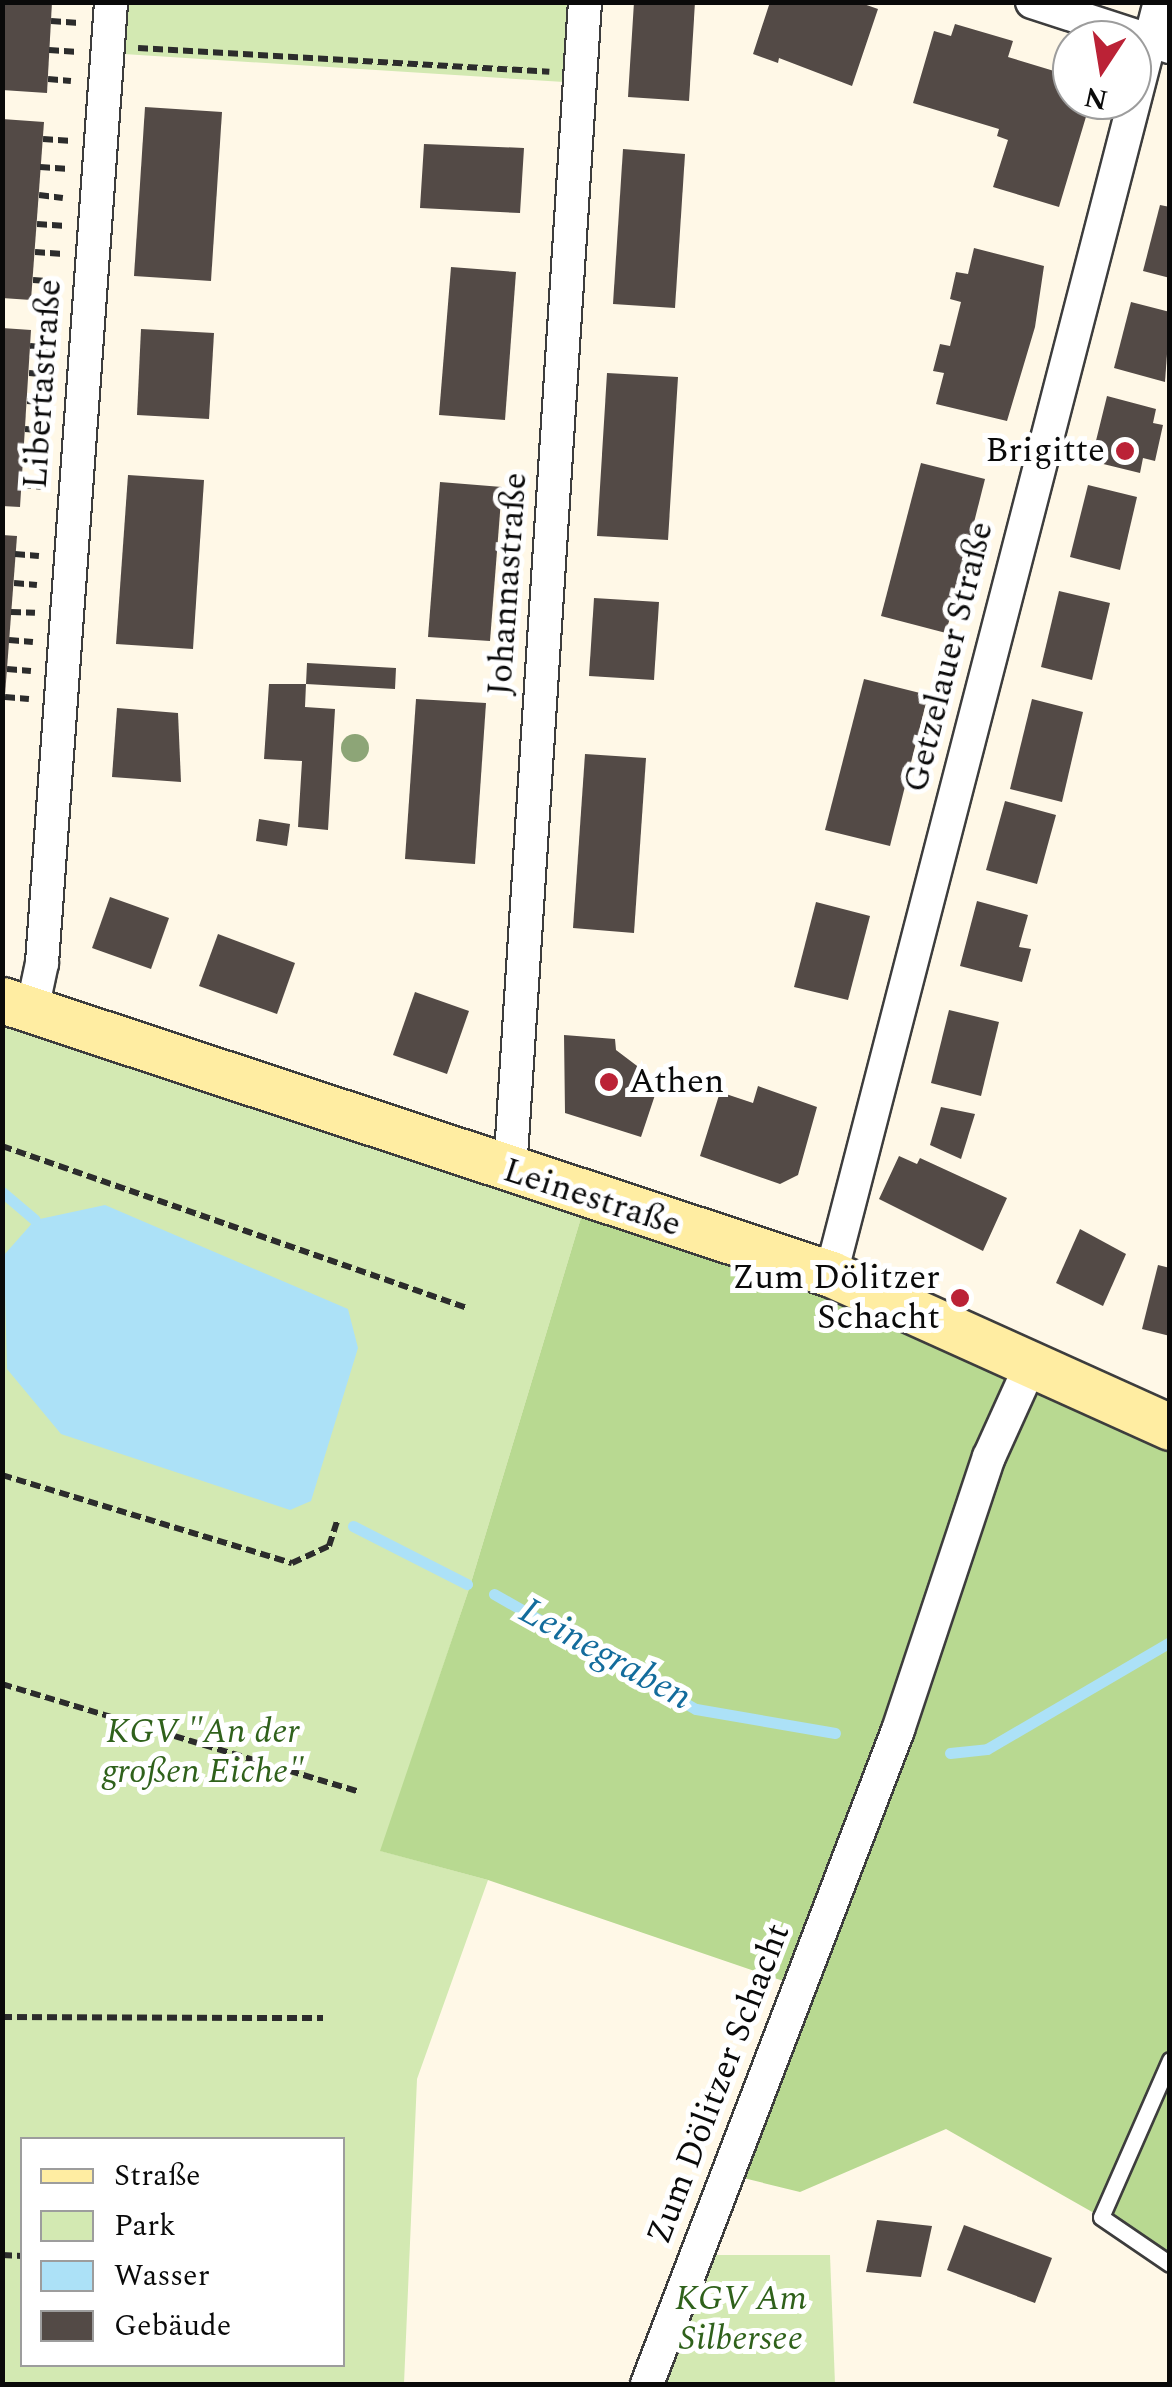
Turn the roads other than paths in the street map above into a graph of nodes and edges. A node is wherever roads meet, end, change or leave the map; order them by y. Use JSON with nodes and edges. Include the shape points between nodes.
{"nodes":[{"id":1,"x":111,"y":2,"type":"edge"},
{"id":2,"x":585,"y":2,"type":"edge"},
{"id":3,"x":1032,"y":2,"type":"edge"},
{"id":4,"x":1160,"y":2,"type":"edge"},
{"id":5,"x":1159,"y":44,"type":"edge"},
{"id":6,"x":17,"y":1005,"type":"edge"},
{"id":7,"x":510,"y":1171,"type":"junction"},
{"id":8,"x":831,"y":1274,"type":"junction"},
{"id":9,"x":1032,"y":1362,"type":"junction"},
{"id":10,"x":1170,"y":1427,"type":"edge"},
{"id":11,"x":1170,"y":2060,"type":"edge"},
{"id":12,"x":1170,"y":2264,"type":"edge"},
{"id":13,"x":647,"y":2384,"type":"edge"}],
"edges":[{"from":1,"to":6,"type":"street","name":"Libertastraße","via":[[42,962]]},
{"from":2,"to":7,"type":"street","name":"Johannastraße"},
{"from":3,"to":5,"type":"street"},
{"from":4,"to":5,"type":"street","name":"Getzelauer Straße"},
{"from":5,"to":8,"type":"street","name":"Getzelauer Straße"},
{"from":6,"to":7,"type":"main road","name":"Leinestraße"},
{"from":7,"to":8,"type":"main road","name":"Leinestraße"},
{"from":8,"to":9,"type":"main road","name":"Leinestraße"},
{"from":9,"to":10,"type":"main road","name":"Leinestraße"},
{"from":9,"to":13,"type":"street","name":"Zum Dölitzer Schacht","via":[[989,1457],[898,1730]]},
{"from":11,"to":12,"type":"lane","via":[[1101,2217]]}]}
